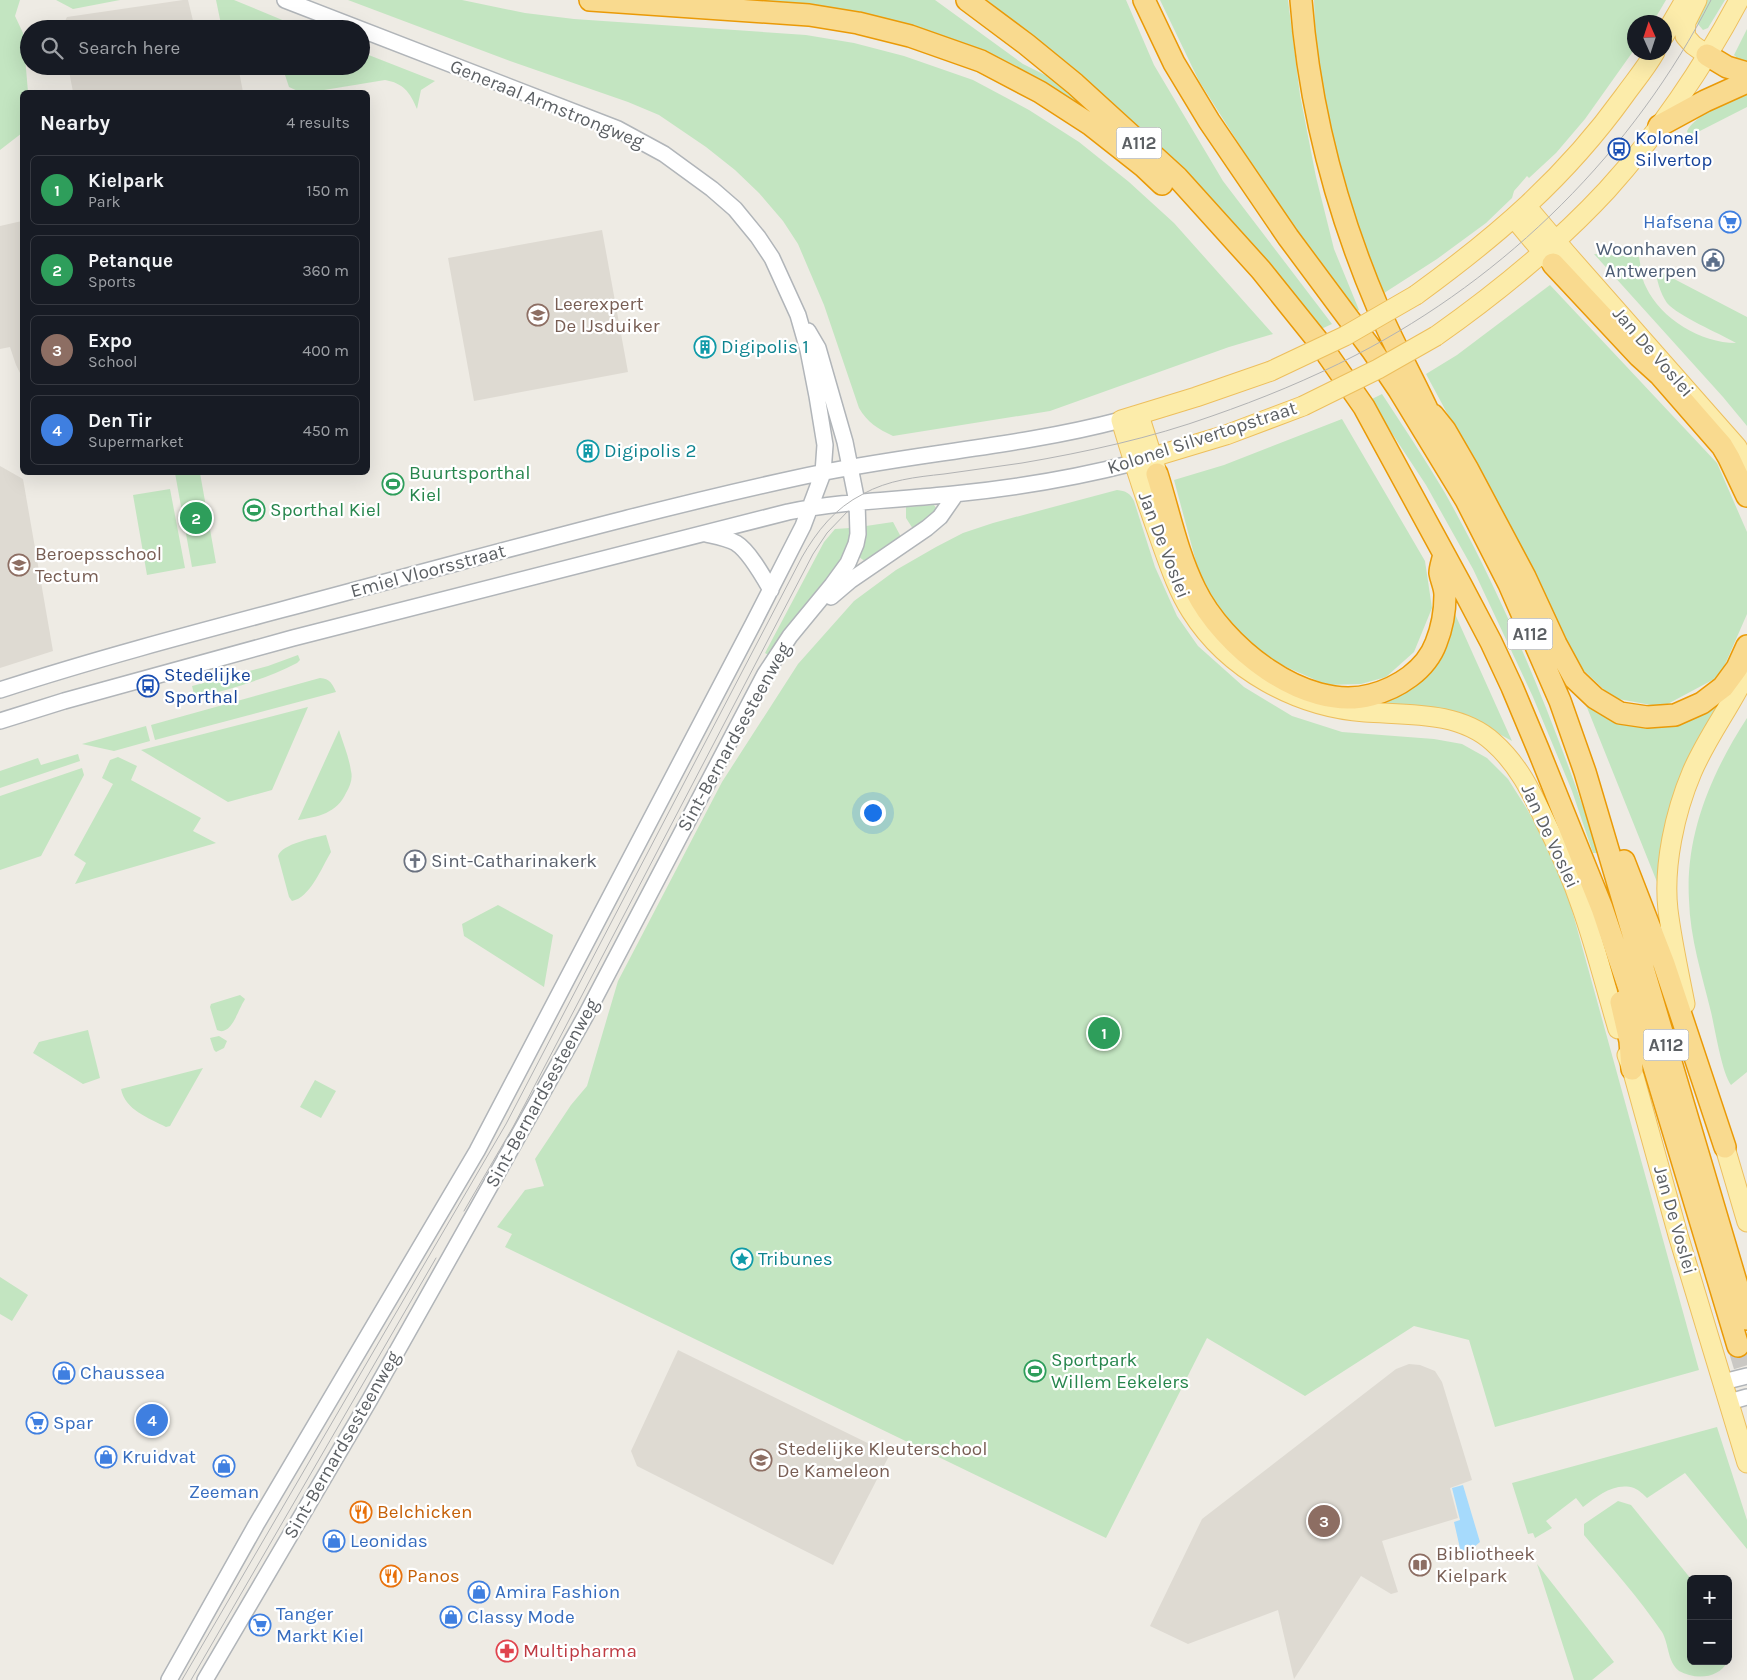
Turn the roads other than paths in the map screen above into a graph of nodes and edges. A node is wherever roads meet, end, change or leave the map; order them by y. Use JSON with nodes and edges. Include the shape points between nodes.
{"nodes":[{"id":1,"x":285,"y":0,"type":"edge"},
{"id":2,"x":590,"y":0,"type":"edge"},
{"id":3,"x":968,"y":0,"type":"edge"},
{"id":4,"x":1144,"y":0,"type":"edge"},
{"id":5,"x":1301,"y":0,"type":"edge"},
{"id":6,"x":1685,"y":0,"type":"edge"},
{"id":7,"x":1697,"y":0,"type":"edge"},
{"id":8,"x":1739,"y":0,"type":"edge"},
{"id":9,"x":337,"y":20,"type":"edge"},
{"id":10,"x":1672,"y":22,"type":"edge"},
{"id":11,"x":370,"y":33,"type":"edge"},
{"id":12,"x":1707,"y":55,"type":"junction"},
{"id":13,"x":1649,"y":60,"type":"edge"},
{"id":14,"x":1747,"y":72,"type":"edge"},
{"id":15,"x":1747,"y":82,"type":"edge"},
{"id":16,"x":1659,"y":126,"type":"junction"},
{"id":17,"x":1521,"y":212,"type":"junction"},
{"id":18,"x":1550,"y":252,"type":"junction"},
{"id":19,"x":1290,"y":307,"type":"junction"},
{"id":20,"x":798,"y":315,"type":"junction"},
{"id":21,"x":1428,"y":409,"type":"junction"},
{"id":22,"x":1130,"y":418,"type":"junction"},
{"id":23,"x":1134,"y":463,"type":"junction"},
{"id":24,"x":1154,"y":466,"type":"junction"},
{"id":25,"x":1747,"y":466,"type":"edge"},
{"id":26,"x":850,"y":468,"type":"junction"},
{"id":27,"x":823,"y":473,"type":"junction"},
{"id":28,"x":956,"y":494,"type":"junction"},
{"id":29,"x":1747,"y":496,"type":"edge"},
{"id":30,"x":1466,"y":500,"type":"junction"},
{"id":31,"x":856,"y":502,"type":"junction"},
{"id":32,"x":811,"y":508,"type":"junction"},
{"id":33,"x":702,"y":533,"type":"junction"},
{"id":34,"x":1444,"y":554,"type":"junction"},
{"id":35,"x":770,"y":590,"type":"junction"},
{"id":36,"x":805,"y":618,"type":"junction"},
{"id":37,"x":1747,"y":646,"type":"edge"},
{"id":38,"x":1747,"y":672,"type":"edge"},
{"id":39,"x":0,"y":690,"type":"edge"},
{"id":40,"x":0,"y":721,"type":"edge"},
{"id":41,"x":1585,"y":772,"type":"junction"},
{"id":42,"x":1602,"y":908,"type":"junction"},
{"id":43,"x":1632,"y":1069,"type":"junction"},
{"id":44,"x":1725,"y":1147,"type":"junction"},
{"id":45,"x":1747,"y":1222,"type":"edge"},
{"id":46,"x":1747,"y":1319,"type":"edge"},
{"id":47,"x":1738,"y":1346,"type":"tunnel mouth"},
{"id":48,"x":1747,"y":1376,"type":"edge"},
{"id":49,"x":1723,"y":1382,"type":"junction"},
{"id":50,"x":1738,"y":1400,"type":"edge"},
{"id":51,"x":1747,"y":1463,"type":"edge"},
{"id":52,"x":169,"y":1680,"type":"edge"},
{"id":53,"x":206,"y":1680,"type":"edge"}],
"edges":[{"from":1,"to":9,"type":"street","name":"Generaal Armstrongweg"},
{"from":2,"to":19,"type":"highway","via":[[809,15],[910,36],[981,61],[1040,92],[1091,125],[1143,166],[1189,208],[1254,279]]},
{"from":3,"to":19,"type":"highway","number":"A112","via":[[1075,84],[1176,177],[1255,263]]},
{"from":4,"to":30,"type":"highway","number":"A112","via":[[1174,63],[1209,121],[1288,237],[1372,350]]},
{"from":5,"to":21,"type":"highway","via":[[1315,107],[1339,203],[1391,337]]},
{"from":6,"to":10,"type":"main road"},
{"from":7,"to":12,"type":"main road","via":[[1686,22],[1685,36]]},
{"from":8,"to":12,"type":"main road","name":"Kolonel Silvertopstraat"},
{"from":11,"to":20,"type":"street","name":"Generaal Armstrongweg","via":[[618,129],[664,154],[735,209],[772,258]]},
{"from":12,"to":14,"type":"highway","via":[[1727,67]]},
{"from":12,"to":16,"type":"main road","name":"Kolonel Silvertopstraat"},
{"from":13,"to":17,"type":"main road","via":[[1603,125],[1559,176]]},
{"from":15,"to":16,"type":"highway"},
{"from":16,"to":18,"type":"main road","name":"Kolonel Silvertopstraat","via":[[1608,189]]},
{"from":17,"to":18,"type":"main road","name":"Jan De Voslei"},
{"from":17,"to":22,"type":"main road","bridge":true,"via":[[1416,295],[1345,336],[1271,371]]},
{"from":18,"to":24,"type":"main road","name":"Kolonel Silvertopstraat","bridge":true,"via":[[1436,336],[1378,369],[1303,406]]},
{"from":18,"to":25,"type":"main road","name":"Jan De Voslei","via":[[1738,447]]},
{"from":18,"to":29,"type":"highway","via":[[1722,446]]},
{"from":19,"to":34,"type":"highway","number":"A112","via":[[1364,407]]},
{"from":20,"to":26,"type":"street","name":"Generaal Armstrongweg","via":[[818,348]]},
{"from":20,"to":27,"type":"street","name":"Generaal Armstrongweg","via":[[818,396],[825,445]]},
{"from":21,"to":30,"type":"highway","via":[[1459,474]]},
{"from":21,"to":37,"type":"highway","via":[[1445,430],[1467,468],[1575,679],[1596,698],[1620,713],[1647,717],[1675,715],[1702,703],[1723,687]]},
{"from":22,"to":23,"type":"main road","name":"Jan De Voslei"},
{"from":22,"to":24,"type":"main road"},
{"from":22,"to":26,"type":"street","via":[[1091,428]]},
{"from":23,"to":24,"type":"main road","name":"Kolonel Silvertopstraat"},
{"from":23,"to":28,"type":"street","name":"Kolonel Silvertopstraat","via":[[1057,480]]},
{"from":23,"to":43,"type":"main road","name":"Jan De Voslei","via":[[1183,597],[1203,629],[1234,659],[1270,684],[1323,706],[1434,716],[1462,722],[1491,740],[1510,758],[1527,782],[1562,854],[1583,909]]},
{"from":24,"to":34,"type":"highway","via":[[1185,566],[1209,614],[1260,665],[1307,690],[1332,697],[1359,698],[1383,692],[1403,682],[1421,667],[1436,644],[1443,620],[1445,593],[1440,572]]},
{"from":26,"to":27,"type":"street"},
{"from":26,"to":31,"type":"street","name":"Generaal Armstrongweg"},
{"from":27,"to":32,"type":"street"},
{"from":27,"to":39,"type":"street","name":"Emiel Vloorsstraat","via":[[691,502],[505,550],[74,666]]},
{"from":28,"to":31,"type":"street","name":"Kolonel Silvertopstraat"},
{"from":28,"to":36,"type":"street","via":[[940,517],[927,528],[851,580]]},
{"from":30,"to":41,"type":"highway","number":"A112","via":[[1509,584],[1560,701]]},
{"from":31,"to":32,"type":"street","name":"Emiel Vloorsstraat"},
{"from":31,"to":36,"type":"street","name":"Sint-Bernardsesteenweg","via":[[858,534],[853,554]]},
{"from":32,"to":33,"type":"street","name":"Emiel Vloorsstraat"},
{"from":32,"to":35,"type":"street","name":"Sint-Bernardsesteenweg"},
{"from":33,"to":35,"type":"street","via":[[741,546]]},
{"from":33,"to":40,"type":"street","name":"Emiel Vloorsstraat","via":[[293,638]]},
{"from":34,"to":42,"type":"highway","number":"A112","via":[[1512,687]]},
{"from":35,"to":52,"type":"street","name":"Sint-Bernardsesteenweg","via":[[477,1150],[261,1516]]},
{"from":36,"to":53,"type":"street","name":"Sint-Bernardsesteenweg","via":[[765,674],[586,1015],[504,1163]]},
{"from":38,"to":44,"type":"main road","via":[[1692,772],[1677,814],[1669,858],[1668,908],[1675,954],[1697,1058]]},
{"from":41,"to":44,"type":"highway","via":[[1664,964]]},
{"from":41,"to":46,"type":"highway","number":"A112"},
{"from":42,"to":43,"type":"highway","via":[[1630,1041]]},
{"from":42,"to":47,"type":"highway","number":"A112","via":[[1645,1036]]},
{"from":43,"to":49,"type":"main road","name":"Jan De Voslei"},
{"from":44,"to":45,"type":"main road"},
{"from":48,"to":49,"type":"street"},
{"from":49,"to":50,"type":"main road","name":"Jan De Voslei"},
{"from":50,"to":51,"type":"main road","name":"Jan De Voslei"}]}
